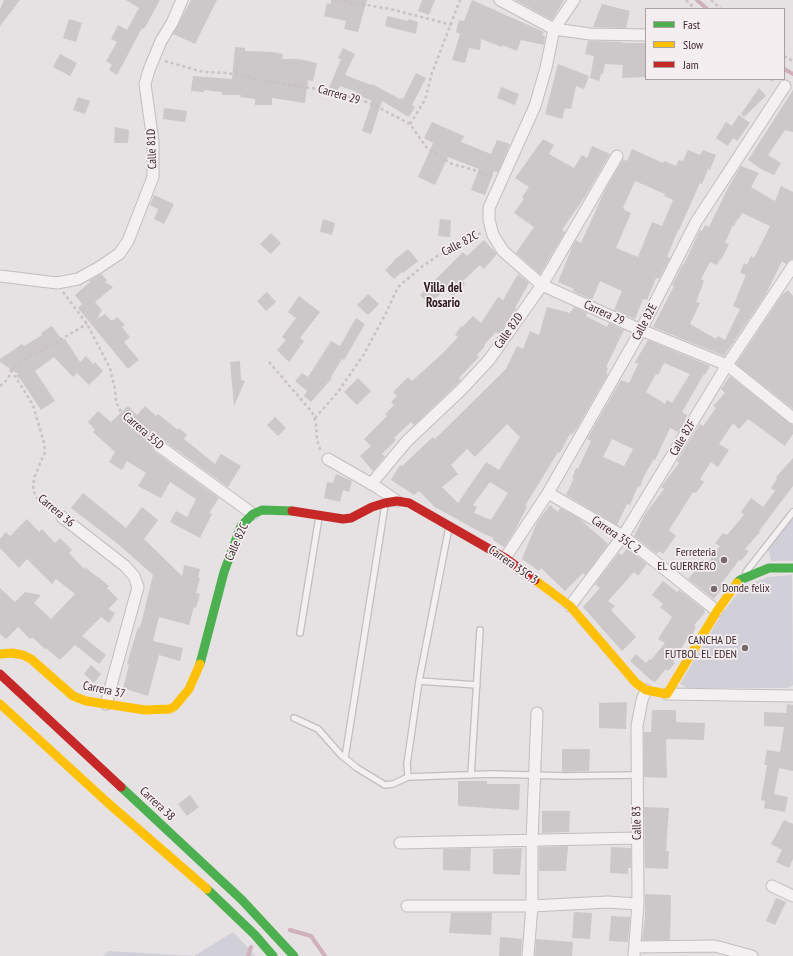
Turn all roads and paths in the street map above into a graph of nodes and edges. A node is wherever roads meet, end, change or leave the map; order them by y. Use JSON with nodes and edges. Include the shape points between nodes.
{"nodes":[{"id":1,"x":182,"y":0,"type":"edge"},
{"id":2,"x":338,"y":0,"type":"edge"},
{"id":3,"x":460,"y":0,"type":"edge"},
{"id":4,"x":500,"y":0,"type":"edge"},
{"id":5,"x":574,"y":0,"type":"edge"},
{"id":6,"x":686,"y":0,"type":"edge"},
{"id":7,"x":711,"y":0,"type":"edge"},
{"id":8,"x":694,"y":8,"type":"edge"},
{"id":9,"x":720,"y":8,"type":"edge"},
{"id":10,"x":452,"y":25,"type":"junction"},
{"id":11,"x":554,"y":29,"type":"junction"},
{"id":12,"x":645,"y":35,"type":"edge"},
{"id":13,"x":154,"y":58,"type":"junction"},
{"id":14,"x":785,"y":86,"type":"dead end"},
{"id":15,"x":410,"y":124,"type":"junction"},
{"id":16,"x":617,"y":156,"type":"dead end"},
{"id":17,"x":502,"y":181,"type":"junction"},
{"id":18,"x":490,"y":228,"type":"junction"},
{"id":19,"x":793,"y":266,"type":"edge"},
{"id":20,"x":0,"y":276,"type":"edge"},
{"id":21,"x":790,"y":281,"type":"edge"},
{"id":22,"x":57,"y":283,"type":"junction"},
{"id":23,"x":542,"y":285,"type":"junction"},
{"id":24,"x":87,"y":324,"type":"junction"},
{"id":25,"x":641,"y":330,"type":"junction"},
{"id":26,"x":269,"y":362,"type":"dead end"},
{"id":27,"x":727,"y":365,"type":"junction"},
{"id":28,"x":11,"y":370,"type":"junction"},
{"id":29,"x":0,"y":386,"type":"edge"},
{"id":30,"x":315,"y":418,"type":"junction"},
{"id":31,"x":793,"y":418,"type":"edge"},
{"id":32,"x":159,"y":446,"type":"joint"},
{"id":33,"x":328,"y":459,"type":"joint"},
{"id":34,"x":371,"y":484,"type":"junction"},
{"id":35,"x":548,"y":493,"type":"junction"},
{"id":36,"x":397,"y":501,"type":"junction"},
{"id":37,"x":385,"y":503,"type":"junction"},
{"id":38,"x":793,"y":512,"type":"edge"},
{"id":39,"x":253,"y":514,"type":"junction"},
{"id":40,"x":319,"y":515,"type":"junction"},
{"id":41,"x":62,"y":517,"type":"joint"},
{"id":42,"x":449,"y":525,"type":"junction"},
{"id":43,"x":623,"y":536,"type":"junction"},
{"id":44,"x":505,"y":558,"type":"junction"},
{"id":45,"x":793,"y":568,"type":"edge"},
{"id":46,"x":740,"y":580,"type":"junction"},
{"id":47,"x":570,"y":606,"type":"junction"},
{"id":48,"x":717,"y":611,"type":"junction"},
{"id":49,"x":480,"y":630,"type":"dead end"},
{"id":50,"x":300,"y":633,"type":"dead end"},
{"id":51,"x":0,"y":654,"type":"edge"},
{"id":52,"x":0,"y":674,"type":"edge"},
{"id":53,"x":419,"y":681,"type":"junction"},
{"id":54,"x":477,"y":685,"type":"junction"},
{"id":55,"x":646,"y":690,"type":"junction"},
{"id":56,"x":667,"y":694,"type":"junction"},
{"id":57,"x":793,"y":696,"type":"edge"},
{"id":58,"x":0,"y":704,"type":"edge"},
{"id":59,"x":106,"y":704,"type":"junction"},
{"id":60,"x":170,"y":709,"type":"joint"},
{"id":61,"x":537,"y":713,"type":"dead end"},
{"id":62,"x":294,"y":718,"type":"dead end"},
{"id":63,"x":345,"y":758,"type":"junction"},
{"id":64,"x":471,"y":775,"type":"junction"},
{"id":65,"x":534,"y":775,"type":"junction"},
{"id":66,"x":636,"y":775,"type":"junction"},
{"id":67,"x":408,"y":777,"type":"junction"},
{"id":68,"x":637,"y":838,"type":"junction"},
{"id":69,"x":532,"y":841,"type":"junction"},
{"id":70,"x":400,"y":843,"type":"dead end"},
{"id":71,"x":772,"y":886,"type":"dead end"},
{"id":72,"x":793,"y":896,"type":"edge"},
{"id":73,"x":638,"y":904,"type":"junction"},
{"id":74,"x":407,"y":906,"type":"dead end"},
{"id":75,"x":532,"y":906,"type":"junction"},
{"id":76,"x":634,"y":951,"type":"edge"},
{"id":77,"x":273,"y":956,"type":"edge"},
{"id":78,"x":294,"y":956,"type":"edge"},
{"id":79,"x":528,"y":956,"type":"edge"},
{"id":80,"x":752,"y":956,"type":"edge"}],
"edges":[{"from":1,"to":13,"type":"street","name":"Calle 81D"},
{"from":2,"to":10,"type":"path","via":[[390,9]]},
{"from":3,"to":10,"type":"path"},
{"from":4,"to":11,"type":"street"},
{"from":5,"to":11,"type":"street","name":"Calle 82C"},
{"from":6,"to":8,"type":"path"},
{"from":7,"to":9,"type":"path"},
{"from":10,"to":15,"type":"path","via":[[432,73],[425,100]]},
{"from":11,"to":12,"type":"street","via":[[590,34]]},
{"from":11,"to":17,"type":"street","name":"Calle 82C","via":[[535,106]]},
{"from":13,"to":15,"type":"path","name":"Carrera 29","via":[[203,72],[228,73],[331,91],[372,104]]},
{"from":13,"to":22,"type":"street","name":"Calle 81D","via":[[145,84],[153,141],[153,177],[128,241],[119,254],[98,268],[78,278]]},
{"from":14,"to":25,"type":"street","name":"Calle 82E","via":[[696,222]]},
{"from":15,"to":17,"type":"path","name":"Carrera 29","via":[[426,147],[452,164]]},
{"from":16,"to":23,"type":"street","name":"Calle 82D"},
{"from":17,"to":18,"type":"street","name":"Calle 82C","via":[[489,208]]},
{"from":18,"to":23,"type":"street","name":"Carrera 29","via":[[503,251]]},
{"from":18,"to":30,"type":"path","name":"Calle 82C","via":[[439,255],[398,287],[364,354],[338,392]]},
{"from":19,"to":21,"type":"street","name":"Calle 82F"},
{"from":20,"to":22,"type":"street"},
{"from":21,"to":27,"type":"street","name":"Calle 82F"},
{"from":22,"to":24,"type":"path","name":"Carrera 35D"},
{"from":23,"to":25,"type":"street","name":"Carrera 29"},
{"from":23,"to":34,"type":"street","name":"Calle 82D","via":[[489,360],[407,442]]},
{"from":24,"to":28,"type":"path","via":[[26,358]]},
{"from":24,"to":32,"type":"path","name":"Carrera 35D","via":[[110,368],[116,402],[123,416]]},
{"from":25,"to":27,"type":"street","name":"Carrera 29"},
{"from":25,"to":35,"type":"street","name":"Calle 82E"},
{"from":26,"to":30,"type":"path"},
{"from":27,"to":31,"type":"street","name":"Carrera 29"},
{"from":27,"to":43,"type":"street","name":"Calle 82F"},
{"from":28,"to":29,"type":"path","via":[[8,379]]},
{"from":28,"to":41,"type":"path","name":"Carrera 36","via":[[33,405],[44,443],[45,452],[34,478],[33,490],[37,498]]},
{"from":30,"to":33,"type":"path","via":[[319,446]]},
{"from":32,"to":39,"type":"street","name":"Carrera 35D"},
{"from":33,"to":34,"type":"street","name":"Carrera 35C 3"},
{"from":34,"to":36,"type":"street","name":"Carrera 35C 3"},
{"from":35,"to":43,"type":"street","name":"Carrera 35C 2"},
{"from":35,"to":44,"type":"street","name":"Calle 82E"},
{"from":36,"to":37,"type":"street","name":"Calle 82C"},
{"from":36,"to":42,"type":"street","name":"Carrera 35C 3","via":[[409,503]]},
{"from":37,"to":40,"type":"street","name":"Calle 82C","via":[[351,518]]},
{"from":37,"to":63,"type":"lane"},
{"from":38,"to":46,"type":"lane"},
{"from":39,"to":40,"type":"street","name":"Calle 82C","via":[[262,510],[274,510]]},
{"from":39,"to":60,"type":"street","name":"Calle 82C","via":[[241,526],[224,572],[200,667],[189,689]]},
{"from":40,"to":50,"type":"lane"},
{"from":41,"to":59,"type":"street","name":"Carrera 36","via":[[125,566],[134,576],[138,587]]},
{"from":42,"to":44,"type":"street","name":"Carrera 35C 3"},
{"from":42,"to":53,"type":"lane"},
{"from":43,"to":47,"type":"street","name":"Calle 82F"},
{"from":43,"to":48,"type":"street","name":"Carrera 35C 2"},
{"from":44,"to":47,"type":"street","name":"Carrera 35C 3"},
{"from":45,"to":46,"type":"street","via":[[769,568]]},
{"from":46,"to":48,"type":"street"},
{"from":47,"to":55,"type":"street","name":"Carrera 35C 3","via":[[636,683]]},
{"from":48,"to":56,"type":"street"},
{"from":49,"to":54,"type":"lane"},
{"from":51,"to":59,"type":"street","name":"Carrera 37","via":[[12,653],[27,657],[73,696]]},
{"from":52,"to":78,"type":"street","name":"Carrera 38","via":[[242,900]]},
{"from":53,"to":54,"type":"lane"},
{"from":53,"to":67,"type":"lane","via":[[407,764]]},
{"from":54,"to":64,"type":"lane"},
{"from":55,"to":56,"type":"street","name":"Carrera 35C 3"},
{"from":55,"to":66,"type":"street","name":"Calle 83","via":[[637,726]]},
{"from":56,"to":57,"type":"street","name":"Carrera 35C 3"},
{"from":58,"to":77,"type":"street","via":[[210,892]]},
{"from":59,"to":60,"type":"street","name":"Carrera 37","via":[[145,710]]},
{"from":61,"to":65,"type":"street"},
{"from":62,"to":63,"type":"lane","via":[[318,729]]},
{"from":63,"to":67,"type":"lane","via":[[385,785]]},
{"from":64,"to":65,"type":"lane"},
{"from":64,"to":67,"type":"lane"},
{"from":65,"to":66,"type":"lane"},
{"from":65,"to":69,"type":"street"},
{"from":66,"to":68,"type":"street","name":"Calle 83"},
{"from":68,"to":69,"type":"street"},
{"from":68,"to":73,"type":"street","name":"Calle 83"},
{"from":69,"to":70,"type":"street"},
{"from":69,"to":75,"type":"street"},
{"from":71,"to":72,"type":"street"},
{"from":73,"to":75,"type":"street","via":[[607,902]]},
{"from":73,"to":76,"type":"street","name":"Calle 83"},
{"from":74,"to":75,"type":"street"},
{"from":75,"to":79,"type":"street"},
{"from":76,"to":80,"type":"street","via":[[715,946]]}]}
